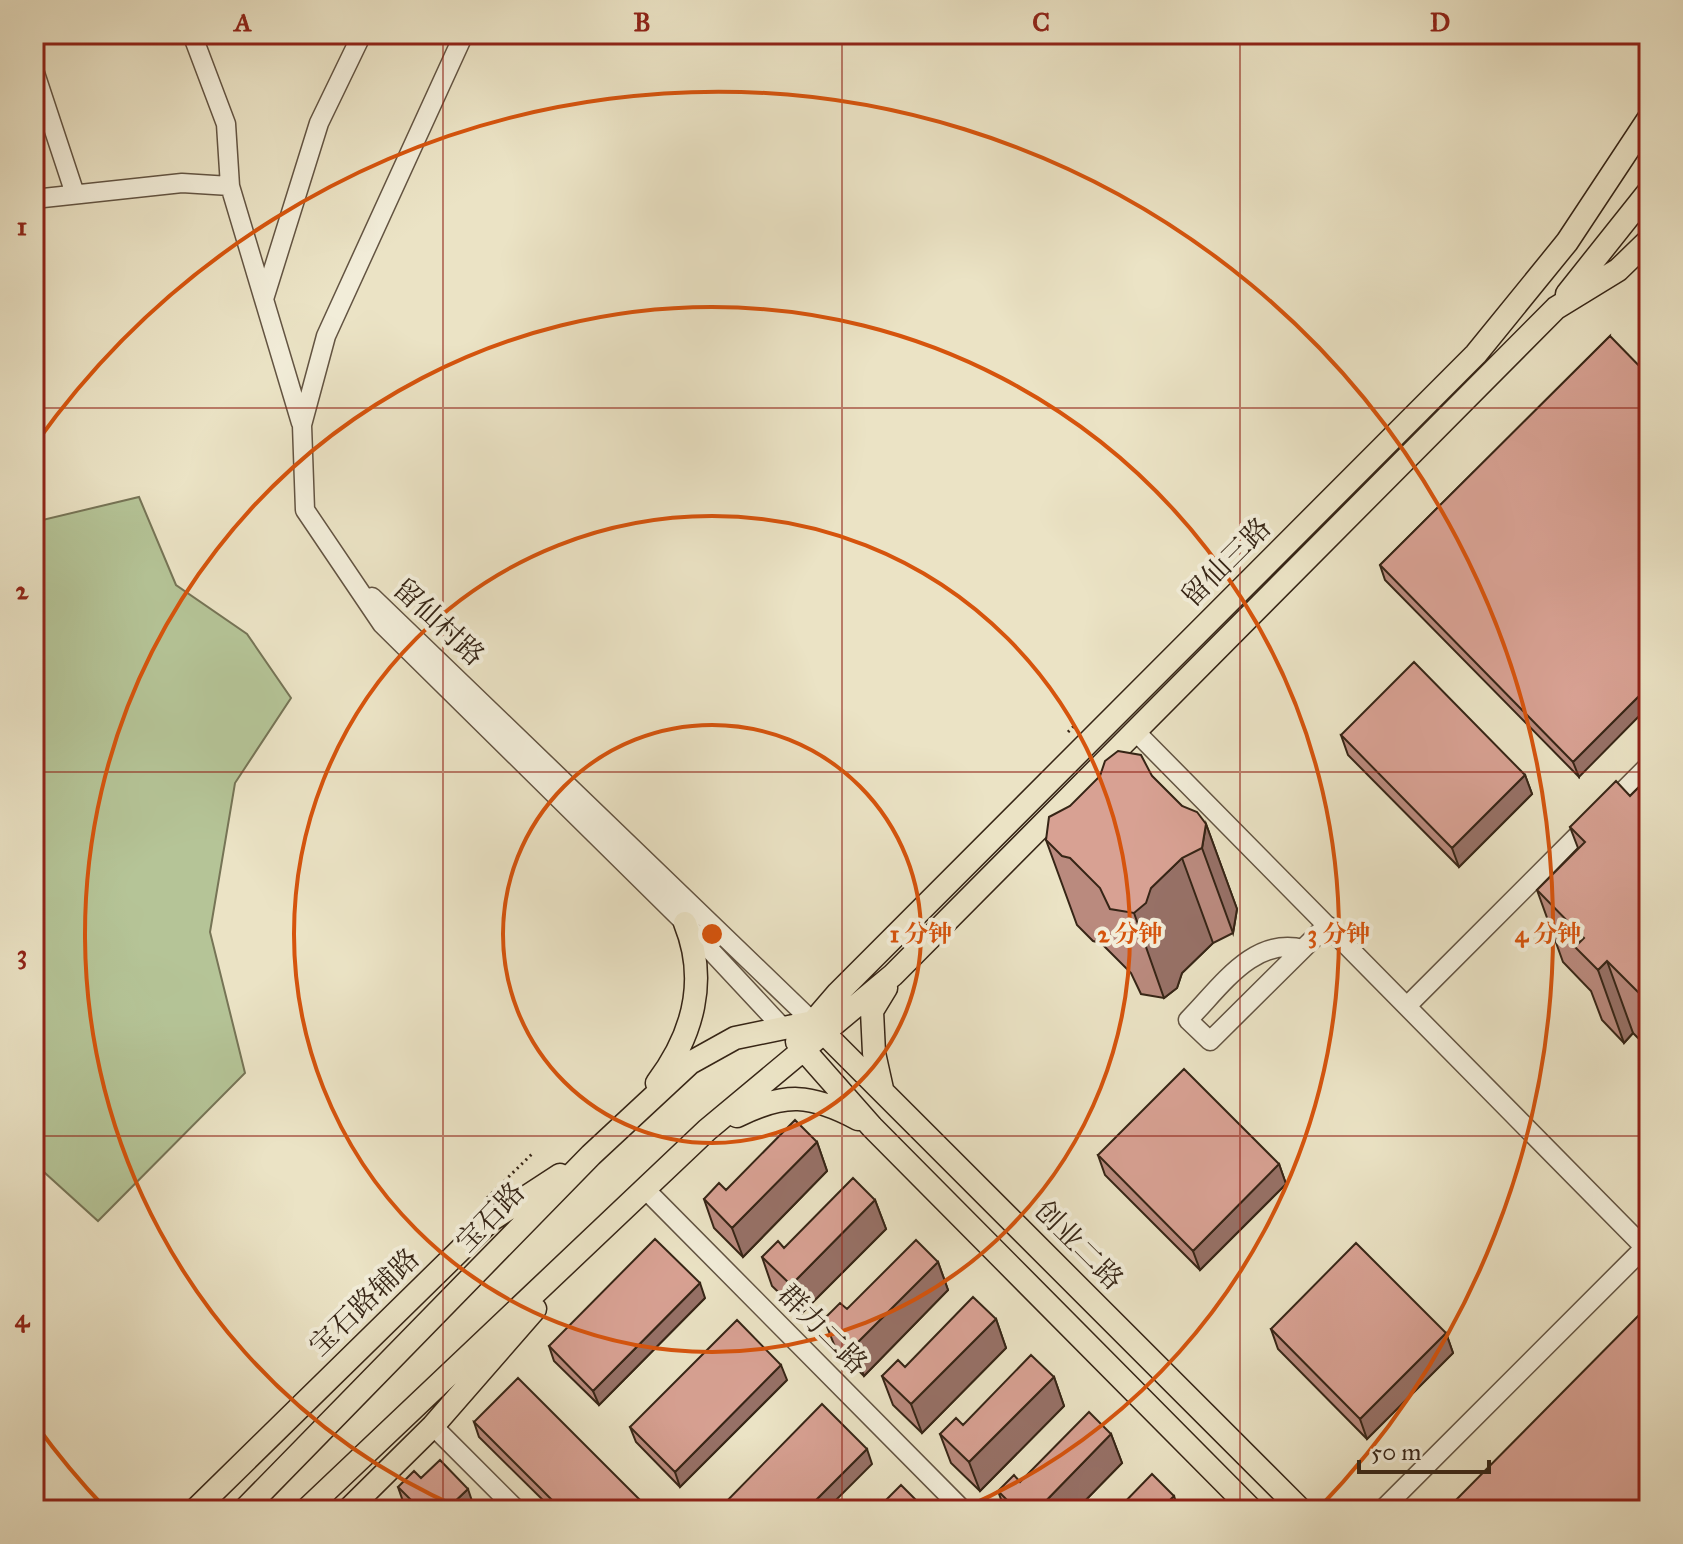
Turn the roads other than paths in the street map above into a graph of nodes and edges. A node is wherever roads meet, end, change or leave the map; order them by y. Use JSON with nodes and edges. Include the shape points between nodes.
{"nodes":[{"id":1,"x":192,"y":34,"type":"edge"},
{"id":2,"x":362,"y":34,"type":"edge"},
{"id":3,"x":464,"y":34,"type":"edge"},
{"id":4,"x":34,"y":70,"type":"edge"},
{"id":5,"x":1649,"y":118,"type":"edge"},
{"id":6,"x":230,"y":186,"type":"junction"},
{"id":7,"x":1649,"y":191,"type":"edge"},
{"id":8,"x":75,"y":194,"type":"junction"},
{"id":9,"x":34,"y":199,"type":"edge"},
{"id":10,"x":1649,"y":240,"type":"edge"},
{"id":11,"x":264,"y":299,"type":"junction"},
{"id":12,"x":1556,"y":308,"type":"junction"},
{"id":13,"x":302,"y":425,"type":"junction"},
{"id":14,"x":361,"y":588,"type":"junction"},
{"id":15,"x":1135,"y":731,"type":"junction"},
{"id":16,"x":1649,"y":765,"type":"edge"},
{"id":17,"x":685,"y":923,"type":"junction"},
{"id":18,"x":1327,"y":925,"type":"junction"},
{"id":19,"x":1303,"y":949,"type":"junction"},
{"id":20,"x":893,"y":975,"type":"junction"},
{"id":21,"x":1407,"y":1006,"type":"junction"},
{"id":22,"x":782,"y":1027,"type":"junction"},
{"id":23,"x":820,"y":1028,"type":"junction"},
{"id":24,"x":805,"y":1051,"type":"junction"},
{"id":25,"x":882,"y":1090,"type":"junction"},
{"id":26,"x":636,"y":1110,"type":"junction"},
{"id":27,"x":872,"y":1127,"type":"junction"},
{"id":28,"x":707,"y":1130,"type":"junction"},
{"id":29,"x":591,"y":1155,"type":"junction"},
{"id":30,"x":644,"y":1188,"type":"junction"},
{"id":31,"x":624,"y":1206,"type":"junction"},
{"id":32,"x":1648,"y":1247,"type":"edge"},
{"id":33,"x":433,"y":1426,"type":"junction"},
{"id":34,"x":195,"y":1510,"type":"edge"},
{"id":35,"x":244,"y":1510,"type":"edge"},
{"id":36,"x":306,"y":1510,"type":"edge"},
{"id":37,"x":348,"y":1510,"type":"edge"},
{"id":38,"x":517,"y":1510,"type":"edge"},
{"id":39,"x":963,"y":1510,"type":"edge"},
{"id":40,"x":1252,"y":1510,"type":"edge"},
{"id":41,"x":1301,"y":1510,"type":"edge"},
{"id":42,"x":1382,"y":1510,"type":"edge"}],
"edges":[{"from":1,"to":6,"type":"street","via":[[226,124]]},
{"from":2,"to":11,"type":"street","via":[[319,123]]},
{"from":3,"to":13,"type":"street","via":[[326,336]]},
{"from":4,"to":8,"type":"street"},
{"from":5,"to":23,"type":"main road","name":"留仙三路","via":[[1567,242],[1476,354],[838,993]]},
{"from":6,"to":8,"type":"street","via":[[182,183]]},
{"from":6,"to":11,"type":"street"},
{"from":7,"to":12,"type":"main road"},
{"from":8,"to":9,"type":"street"},
{"from":10,"to":12,"type":"main road","name":"留仙三路","via":[[1618,270]]},
{"from":11,"to":13,"type":"street"},
{"from":12,"to":15,"type":"main road","name":"留仙三路"},
{"from":13,"to":14,"type":"street","via":[[305,510]]},
{"from":14,"to":17,"type":"street","name":"留仙村路","via":[[382,624]]},
{"from":14,"to":23,"type":"street","name":"留仙村路"},
{"from":15,"to":18,"type":"street"},
{"from":15,"to":20,"type":"main road","name":"留仙三路"},
{"from":16,"to":21,"type":"street"},
{"from":17,"to":22,"type":"street","name":"留仙村路"},
{"from":17,"to":26,"type":"main road","via":[[697,961],[693,1012],[663,1075]]},
{"from":18,"to":19,"type":"street"},
{"from":18,"to":21,"type":"street"},
{"from":19,"to":19,"type":"street","via":[[1276,946],[1252,956],[1188,1020],[1210,1041]]},
{"from":20,"to":23,"type":"main road","name":"留仙三路"},
{"from":20,"to":25,"type":"main road","via":[[872,1011]]},
{"from":21,"to":32,"type":"street"},
{"from":22,"to":23,"type":"main road","name":"宝石路"},
{"from":22,"to":24,"type":"main road"},
{"from":22,"to":26,"type":"main road","name":"宝石路","via":[[718,1044]]},
{"from":23,"to":24,"type":"main road"},
{"from":23,"to":25,"type":"main road","name":"创业二路"},
{"from":24,"to":27,"type":"main road"},
{"from":24,"to":28,"type":"main road"},
{"from":25,"to":41,"type":"main road","name":"创业二路"},
{"from":26,"to":29,"type":"main road","name":"宝石路"},
{"from":27,"to":28,"type":"main road","via":[[834,1106],[801,1097],[756,1107]]},
{"from":27,"to":40,"type":"main road"},
{"from":28,"to":30,"type":"main road"},
{"from":29,"to":34,"type":"main road","name":"宝石路辅路","via":[[491,1220]]},
{"from":29,"to":35,"type":"main road","name":"宝石路"},
{"from":30,"to":31,"type":"main road"},
{"from":30,"to":39,"type":"street","name":"群力二路"},
{"from":31,"to":33,"type":"main road"},
{"from":31,"to":36,"type":"main road"},
{"from":32,"to":42,"type":"street"},
{"from":33,"to":37,"type":"main road"},
{"from":33,"to":38,"type":"street","via":[[456,1460]]}]}
